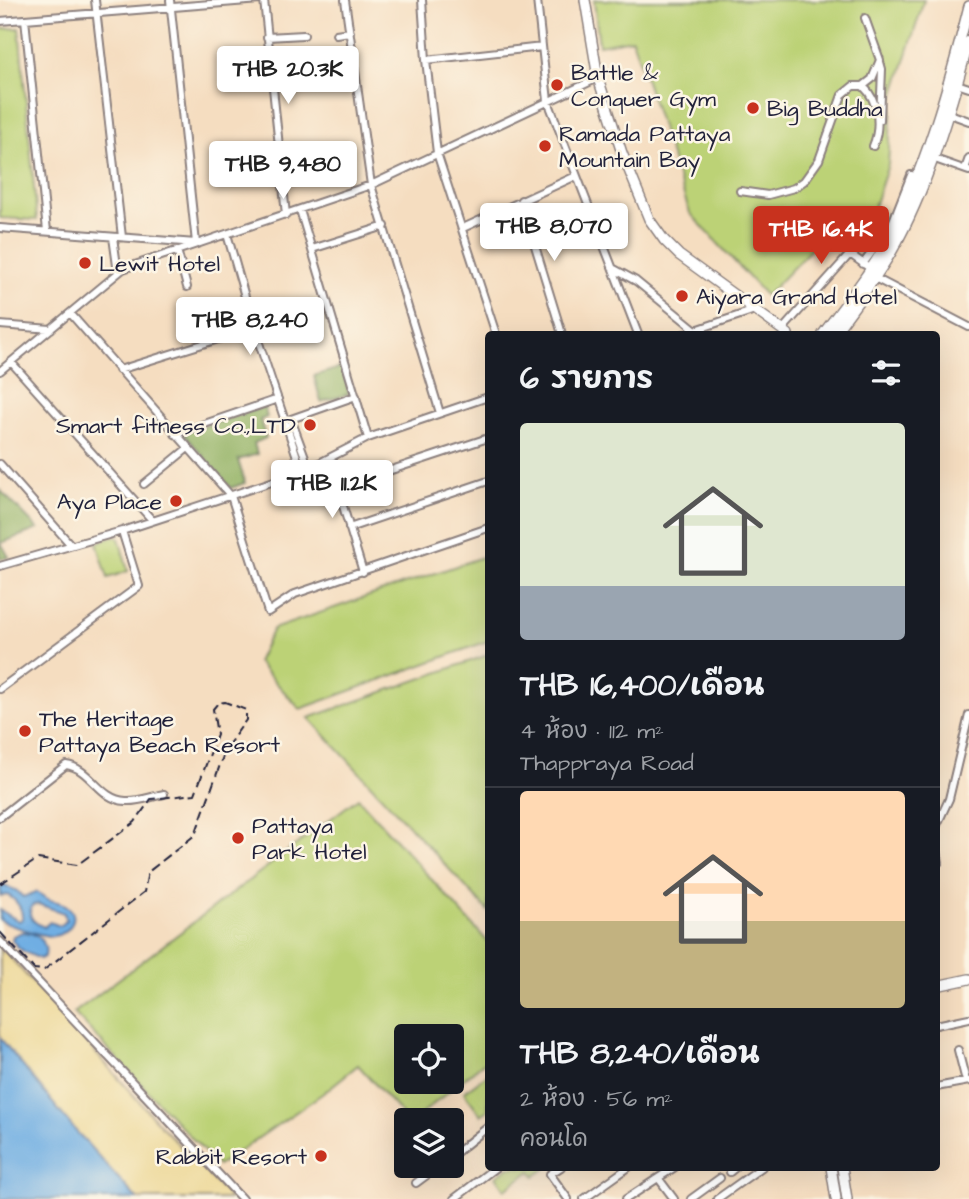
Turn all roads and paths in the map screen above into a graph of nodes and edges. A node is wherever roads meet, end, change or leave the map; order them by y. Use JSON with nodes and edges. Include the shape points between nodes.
{"nodes":[{"id":1,"x":95,"y":0,"type":"edge"},
{"id":2,"x":262,"y":0,"type":"edge"},
{"id":3,"x":345,"y":0,"type":"edge"},
{"id":4,"x":422,"y":0,"type":"edge"},
{"id":5,"x":537,"y":0,"type":"edge"},
{"id":6,"x":585,"y":0,"type":"edge"},
{"id":7,"x":171,"y":4,"type":"edge"},
{"id":8,"x":969,"y":6,"type":"edge"},
{"id":9,"x":96,"y":12,"type":"junction"},
{"id":10,"x":865,"y":18,"type":"dead end"},
{"id":11,"x":25,"y":19,"type":"junction"},
{"id":12,"x":0,"y":21,"type":"edge"},
{"id":13,"x":350,"y":32,"type":"junction"},
{"id":14,"x":336,"y":34,"type":"dead end"},
{"id":15,"x":304,"y":35,"type":"dead end"},
{"id":16,"x":267,"y":37,"type":"junction"},
{"id":17,"x":968,"y":46,"type":"edge"},
{"id":18,"x":542,"y":47,"type":"junction"},
{"id":19,"x":426,"y":60,"type":"junction"},
{"id":20,"x":880,"y":60,"type":"junction"},
{"id":21,"x":598,"y":78,"type":"junction"},
{"id":22,"x":957,"y":84,"type":"junction"},
{"id":23,"x":863,"y":86,"type":"junction"},
{"id":24,"x":969,"y":88,"type":"edge"},
{"id":25,"x":548,"y":101,"type":"junction"},
{"id":26,"x":947,"y":113,"type":"junction"},
{"id":27,"x":969,"y":121,"type":"edge"},
{"id":28,"x":878,"y":124,"type":"junction"},
{"id":29,"x":873,"y":146,"type":"dead end"},
{"id":30,"x":437,"y":152,"type":"junction"},
{"id":31,"x":932,"y":158,"type":"junction"},
{"id":32,"x":969,"y":158,"type":"edge"},
{"id":33,"x":967,"y":170,"type":"edge"},
{"id":34,"x":576,"y":176,"type":"junction"},
{"id":35,"x":371,"y":185,"type":"junction"},
{"id":36,"x":740,"y":191,"type":"dead end"},
{"id":37,"x":521,"y":200,"type":"junction"},
{"id":38,"x":300,"y":210,"type":"junction"},
{"id":39,"x":286,"y":215,"type":"junction"},
{"id":40,"x":385,"y":226,"type":"junction"},
{"id":41,"x":0,"y":228,"type":"edge"},
{"id":42,"x":463,"y":228,"type":"junction"},
{"id":43,"x":47,"y":231,"type":"junction"},
{"id":44,"x":228,"y":233,"type":"junction"},
{"id":45,"x":113,"y":237,"type":"junction"},
{"id":46,"x":122,"y":237,"type":"junction"},
{"id":47,"x":196,"y":243,"type":"junction"},
{"id":48,"x":312,"y":249,"type":"junction"},
{"id":49,"x":177,"y":250,"type":"junction"},
{"id":50,"x":614,"y":269,"type":"junction"},
{"id":51,"x":870,"y":270,"type":"junction"},
{"id":52,"x":118,"y":273,"type":"junction"},
{"id":53,"x":187,"y":286,"type":"dead end"},
{"id":54,"x":755,"y":310,"type":"junction"},
{"id":55,"x":70,"y":313,"type":"junction"},
{"id":56,"x":0,"y":325,"type":"edge"},
{"id":57,"x":969,"y":327,"type":"edge"},
{"id":58,"x":254,"y":328,"type":"junction"},
{"id":59,"x":51,"y":329,"type":"junction"},
{"id":60,"x":696,"y":330,"type":"junction"},
{"id":61,"x":495,"y":331,"type":"edge"},
{"id":62,"x":561,"y":331,"type":"edge"},
{"id":63,"x":637,"y":331,"type":"edge"},
{"id":64,"x":693,"y":331,"type":"edge"},
{"id":65,"x":784,"y":331,"type":"edge"},
{"id":66,"x":786,"y":331,"type":"edge"},
{"id":67,"x":825,"y":331,"type":"edge"},
{"id":68,"x":836,"y":331,"type":"edge"},
{"id":69,"x":11,"y":362,"type":"junction"},
{"id":70,"x":119,"y":370,"type":"junction"},
{"id":71,"x":0,"y":371,"type":"edge"},
{"id":72,"x":355,"y":396,"type":"junction"},
{"id":73,"x":485,"y":398,"type":"edge"},
{"id":74,"x":278,"y":399,"type":"junction"},
{"id":75,"x":440,"y":413,"type":"junction"},
{"id":76,"x":175,"y":434,"type":"junction"},
{"id":77,"x":368,"y":438,"type":"junction"},
{"id":78,"x":485,"y":439,"type":"edge"},
{"id":79,"x":188,"y":448,"type":"junction"},
{"id":80,"x":305,"y":457,"type":"dead end"},
{"id":81,"x":329,"y":460,"type":"junction"},
{"id":82,"x":0,"y":464,"type":"edge"},
{"id":83,"x":302,"y":472,"type":"junction"},
{"id":84,"x":485,"y":482,"type":"edge"},
{"id":85,"x":144,"y":484,"type":"dead end"},
{"id":86,"x":337,"y":488,"type":"junction"},
{"id":87,"x":231,"y":496,"type":"junction"},
{"id":88,"x":152,"y":520,"type":"junction"},
{"id":89,"x":349,"y":528,"type":"junction"},
{"id":90,"x":485,"y":529,"type":"edge"},
{"id":91,"x":122,"y":531,"type":"junction"},
{"id":92,"x":71,"y":545,"type":"junction"},
{"id":93,"x":0,"y":566,"type":"edge"},
{"id":94,"x":363,"y":572,"type":"junction"},
{"id":95,"x":0,"y":689,"type":"edge"},
{"id":96,"x":969,"y":715,"type":"edge"},
{"id":97,"x":960,"y":751,"type":"junction"},
{"id":98,"x":969,"y":754,"type":"edge"},
{"id":99,"x":164,"y":794,"type":"dead end"},
{"id":100,"x":0,"y":817,"type":"edge"},
{"id":101,"x":940,"y":818,"type":"edge"},
{"id":102,"x":0,"y":941,"type":"edge"},
{"id":103,"x":969,"y":973,"type":"edge"},
{"id":104,"x":940,"y":978,"type":"edge"},
{"id":105,"x":969,"y":979,"type":"edge"},
{"id":106,"x":940,"y":985,"type":"edge"},
{"id":107,"x":969,"y":1018,"type":"edge"},
{"id":108,"x":940,"y":1024,"type":"edge"},
{"id":109,"x":958,"y":1050,"type":"dead end"},
{"id":110,"x":967,"y":1081,"type":"edge"},
{"id":111,"x":940,"y":1086,"type":"edge"},
{"id":112,"x":485,"y":1129,"type":"edge"},
{"id":113,"x":464,"y":1146,"type":"edge"},
{"id":114,"x":491,"y":1171,"type":"edge"},
{"id":115,"x":555,"y":1171,"type":"edge"},
{"id":116,"x":623,"y":1171,"type":"edge"},
{"id":117,"x":670,"y":1171,"type":"edge"},
{"id":118,"x":756,"y":1171,"type":"edge"},
{"id":119,"x":832,"y":1171,"type":"edge"},
{"id":120,"x":843,"y":1171,"type":"edge"},
{"id":121,"x":423,"y":1178,"type":"edge"},
{"id":122,"x":720,"y":1178,"type":"dead end"},
{"id":123,"x":659,"y":1179,"type":"junction"},
{"id":124,"x":416,"y":1183,"type":"dead end"},
{"id":125,"x":242,"y":1199,"type":"edge"},
{"id":126,"x":454,"y":1199,"type":"edge"},
{"id":127,"x":568,"y":1199,"type":"edge"},
{"id":128,"x":584,"y":1199,"type":"edge"},
{"id":129,"x":626,"y":1199,"type":"edge"},
{"id":130,"x":674,"y":1199,"type":"edge"},
{"id":131,"x":691,"y":1199,"type":"edge"},
{"id":132,"x":717,"y":1199,"type":"edge"},
{"id":133,"x":836,"y":1199,"type":"edge"},
{"id":134,"x":847,"y":1199,"type":"edge"}],
"edges":[{"from":1,"to":9,"type":"street"},
{"from":2,"to":7,"type":"street"},
{"from":2,"to":16,"type":"street"},
{"from":3,"to":13,"type":"street"},
{"from":4,"to":19,"type":"street"},
{"from":5,"to":18,"type":"street"},
{"from":6,"to":21,"type":"main road"},
{"from":7,"to":9,"type":"street"},
{"from":7,"to":47,"type":"street"},
{"from":8,"to":51,"type":"main road","via":[[916,176]]},
{"from":9,"to":11,"type":"street"},
{"from":9,"to":46,"type":"street"},
{"from":10,"to":20,"type":"street"},
{"from":11,"to":12,"type":"street"},
{"from":11,"to":43,"type":"street"},
{"from":13,"to":14,"type":"street"},
{"from":13,"to":35,"type":"street"},
{"from":15,"to":16,"type":"street"},
{"from":16,"to":39,"type":"street"},
{"from":17,"to":22,"type":"main road"},
{"from":18,"to":19,"type":"street"},
{"from":18,"to":25,"type":"street"},
{"from":19,"to":30,"type":"street"},
{"from":20,"to":23,"type":"street","via":[[872,79]]},
{"from":20,"to":28,"type":"street"},
{"from":21,"to":25,"type":"street"},
{"from":21,"to":54,"type":"main road","via":[[649,219],[686,261]]},
{"from":22,"to":24,"type":"street"},
{"from":22,"to":26,"type":"main road"},
{"from":23,"to":28,"type":"street","via":[[871,94]]},
{"from":23,"to":36,"type":"street","via":[[853,86],[842,95],[819,160],[804,181],[768,195]]},
{"from":25,"to":30,"type":"street"},
{"from":25,"to":34,"type":"street"},
{"from":26,"to":27,"type":"street"},
{"from":26,"to":31,"type":"main road"},
{"from":28,"to":29,"type":"street"},
{"from":30,"to":35,"type":"street"},
{"from":30,"to":42,"type":"street"},
{"from":31,"to":33,"type":"street"},
{"from":31,"to":51,"type":"main road","via":[[908,219]]},
{"from":32,"to":33,"type":"street"},
{"from":34,"to":37,"type":"street"},
{"from":34,"to":50,"type":"street"},
{"from":35,"to":38,"type":"street"},
{"from":35,"to":40,"type":"street"},
{"from":37,"to":42,"type":"street"},
{"from":37,"to":62,"type":"street"},
{"from":38,"to":39,"type":"street"},
{"from":38,"to":48,"type":"street"},
{"from":39,"to":44,"type":"street"},
{"from":40,"to":48,"type":"street"},
{"from":40,"to":75,"type":"street"},
{"from":41,"to":43,"type":"street"},
{"from":42,"to":61,"type":"street"},
{"from":43,"to":45,"type":"street"},
{"from":44,"to":47,"type":"street"},
{"from":44,"to":58,"type":"street"},
{"from":45,"to":46,"type":"street"},
{"from":45,"to":52,"type":"street"},
{"from":46,"to":47,"type":"street"},
{"from":47,"to":49,"type":"street"},
{"from":48,"to":72,"type":"street"},
{"from":49,"to":52,"type":"street"},
{"from":49,"to":53,"type":"street"},
{"from":50,"to":60,"type":"street","via":[[636,281]]},
{"from":50,"to":63,"type":"street"},
{"from":51,"to":57,"type":"street"},
{"from":51,"to":66,"type":"street","via":[[850,254]]},
{"from":51,"to":67,"type":"main road"},
{"from":51,"to":68,"type":"main road"},
{"from":52,"to":55,"type":"street"},
{"from":54,"to":60,"type":"street"},
{"from":54,"to":65,"type":"main road"},
{"from":55,"to":59,"type":"street"},
{"from":55,"to":70,"type":"street"},
{"from":56,"to":59,"type":"street"},
{"from":58,"to":70,"type":"street"},
{"from":58,"to":74,"type":"street"},
{"from":59,"to":69,"type":"street"},
{"from":60,"to":64,"type":"street"},
{"from":69,"to":71,"type":"street"},
{"from":69,"to":88,"type":"street"},
{"from":70,"to":76,"type":"street"},
{"from":72,"to":77,"type":"street"},
{"from":72,"to":80,"type":"street","via":[[291,419]]},
{"from":73,"to":75,"type":"street"},
{"from":74,"to":76,"type":"street"},
{"from":74,"to":83,"type":"street"},
{"from":75,"to":77,"type":"street"},
{"from":76,"to":79,"type":"street"},
{"from":77,"to":81,"type":"street"},
{"from":78,"to":86,"type":"street"},
{"from":79,"to":85,"type":"street"},
{"from":79,"to":87,"type":"street"},
{"from":81,"to":83,"type":"street"},
{"from":81,"to":86,"type":"street"},
{"from":82,"to":92,"type":"street"},
{"from":83,"to":87,"type":"street"},
{"from":84,"to":89,"type":"street"},
{"from":86,"to":89,"type":"street"},
{"from":87,"to":88,"type":"street"},
{"from":87,"to":94,"type":"street","via":[[268,612],[295,594]]},
{"from":88,"to":91,"type":"street"},
{"from":89,"to":94,"type":"street"},
{"from":90,"to":94,"type":"street"},
{"from":91,"to":92,"type":"street"},
{"from":91,"to":95,"type":"street","via":[[139,586]]},
{"from":92,"to":93,"type":"street"},
{"from":96,"to":97,"type":"street"},
{"from":97,"to":98,"type":"street"},
{"from":97,"to":101,"type":"street"},
{"from":99,"to":100,"type":"street","via":[[126,801],[106,795],[83,772],[66,765]]},
{"from":102,"to":125,"type":"street"},
{"from":103,"to":104,"type":"main road"},
{"from":105,"to":106,"type":"main road"},
{"from":107,"to":108,"type":"street"},
{"from":109,"to":110,"type":"street"},
{"from":110,"to":111,"type":"street"},
{"from":112,"to":113,"type":"street"},
{"from":114,"to":126,"type":"street"},
{"from":115,"to":127,"type":"street","via":[[550,1174]]},
{"from":116,"to":128,"type":"street"},
{"from":117,"to":123,"type":"street"},
{"from":118,"to":132,"type":"street"},
{"from":119,"to":133,"type":"main road"},
{"from":120,"to":134,"type":"main road"},
{"from":121,"to":124,"type":"street"},
{"from":122,"to":131,"type":"street"},
{"from":123,"to":129,"type":"street"},
{"from":123,"to":130,"type":"street"}]}
